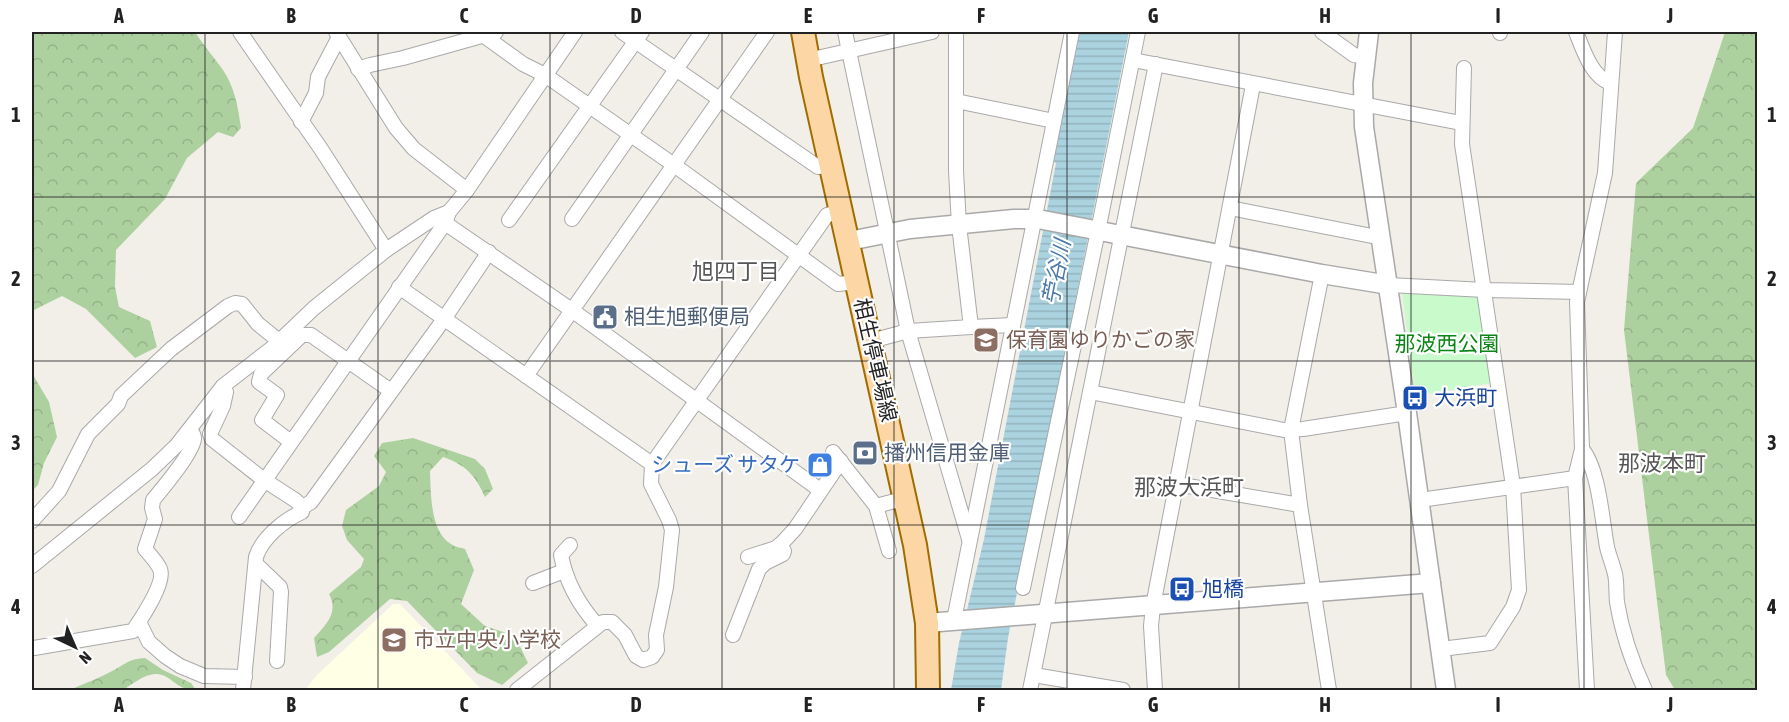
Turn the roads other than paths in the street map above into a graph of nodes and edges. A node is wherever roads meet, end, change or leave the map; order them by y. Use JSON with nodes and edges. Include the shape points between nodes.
{"nodes":[{"id":1,"x":240,"y":32,"type":"edge"},
{"id":2,"x":575,"y":32,"type":"edge"},
{"id":3,"x":622,"y":32,"type":"edge"},
{"id":4,"x":702,"y":32,"type":"edge"},
{"id":5,"x":767,"y":32,"type":"edge"},
{"id":6,"x":803,"y":32,"type":"edge"},
{"id":7,"x":845,"y":32,"type":"edge"},
{"id":8,"x":932,"y":32,"type":"edge"},
{"id":9,"x":956,"y":32,"type":"edge"},
{"id":10,"x":1072,"y":32,"type":"edge"},
{"id":11,"x":1137,"y":32,"type":"edge"},
{"id":12,"x":1322,"y":32,"type":"edge"},
{"id":13,"x":1369,"y":32,"type":"edge"},
{"id":14,"x":1576,"y":32,"type":"edge"},
{"id":15,"x":1616,"y":32,"type":"edge"},
{"id":16,"x":489,"y":33,"type":"edge"},
{"id":17,"x":338,"y":34,"type":"edge"},
{"id":18,"x":639,"y":36,"type":"edge"},
{"id":19,"x":850,"y":50,"type":"junction"},
{"id":20,"x":1365,"y":57,"type":"junction"},
{"id":21,"x":808,"y":60,"type":"junction"},
{"id":22,"x":1132,"y":60,"type":"junction"},
{"id":23,"x":1156,"y":64,"type":"junction"},
{"id":24,"x":1464,"y":68,"type":"dead end"},
{"id":25,"x":358,"y":69,"type":"junction"},
{"id":26,"x":676,"y":70,"type":"junction"},
{"id":27,"x":545,"y":75,"type":"junction"},
{"id":28,"x":1610,"y":83,"type":"junction"},
{"id":29,"x":1254,"y":85,"type":"junction"},
{"id":30,"x":720,"y":100,"type":"junction"},
{"id":31,"x":956,"y":101,"type":"junction"},
{"id":32,"x":1363,"y":105,"type":"junction"},
{"id":33,"x":589,"y":106,"type":"junction"},
{"id":34,"x":1054,"y":121,"type":"junction"},
{"id":35,"x":302,"y":122,"type":"junction"},
{"id":36,"x":1461,"y":123,"type":"junction"},
{"id":37,"x":630,"y":135,"type":"junction"},
{"id":38,"x":674,"y":165,"type":"junction"},
{"id":39,"x":831,"y":165,"type":"junction"},
{"id":40,"x":467,"y":190,"type":"junction"},
{"id":41,"x":1230,"y":208,"type":"junction"},
{"id":42,"x":841,"y":212,"type":"junction"},
{"id":43,"x":447,"y":217,"type":"junction"},
{"id":44,"x":572,"y":219,"type":"dead end"},
{"id":45,"x":1036,"y":219,"type":"junction"},
{"id":46,"x":508,"y":220,"type":"dead end"},
{"id":47,"x":959,"y":225,"type":"junction"},
{"id":48,"x":1096,"y":230,"type":"junction"},
{"id":49,"x":886,"y":233,"type":"junction"},
{"id":50,"x":1121,"y":236,"type":"junction"},
{"id":51,"x":1382,"y":238,"type":"junction"},
{"id":52,"x":849,"y":241,"type":"junction"},
{"id":53,"x":386,"y":250,"type":"junction"},
{"id":54,"x":489,"y":252,"type":"junction"},
{"id":55,"x":1221,"y":254,"type":"junction"},
{"id":56,"x":799,"y":255,"type":"junction"},
{"id":57,"x":1322,"y":274,"type":"junction"},
{"id":58,"x":857,"y":282,"type":"junction"},
{"id":59,"x":1389,"y":285,"type":"junction"},
{"id":60,"x":399,"y":287,"type":"junction"},
{"id":61,"x":1485,"y":290,"type":"junction"},
{"id":62,"x":1579,"y":292,"type":"junction"},
{"id":63,"x":573,"y":311,"type":"junction"},
{"id":64,"x":444,"y":319,"type":"junction"},
{"id":65,"x":1013,"y":325,"type":"junction"},
{"id":66,"x":971,"y":327,"type":"junction"},
{"id":67,"x":908,"y":331,"type":"junction"},
{"id":68,"x":279,"y":341,"type":"junction"},
{"id":69,"x":870,"y":341,"type":"junction"},
{"id":70,"x":348,"y":361,"type":"junction"},
{"id":71,"x":526,"y":376,"type":"junction"},
{"id":72,"x":224,"y":387,"type":"junction"},
{"id":73,"x":391,"y":391,"type":"junction"},
{"id":74,"x":1090,"y":392,"type":"junction"},
{"id":75,"x":697,"y":399,"type":"junction"},
{"id":76,"x":1191,"y":411,"type":"junction"},
{"id":77,"x":1407,"y":412,"type":"junction"},
{"id":78,"x":190,"y":430,"type":"junction"},
{"id":79,"x":1291,"y":430,"type":"junction"},
{"id":80,"x":291,"y":442,"type":"junction"},
{"id":81,"x":1582,"y":449,"type":"junction"},
{"id":82,"x":652,"y":464,"type":"junction"},
{"id":83,"x":1575,"y":478,"type":"junction"},
{"id":84,"x":264,"y":480,"type":"junction"},
{"id":85,"x":1176,"y":484,"type":"junction"},
{"id":86,"x":1513,"y":486,"type":"junction"},
{"id":87,"x":820,"y":490,"type":"junction"},
{"id":88,"x":906,"y":498,"type":"junction"},
{"id":89,"x":1420,"y":500,"type":"junction"},
{"id":90,"x":1300,"y":505,"type":"junction"},
{"id":91,"x":876,"y":506,"type":"junction"},
{"id":92,"x":303,"y":507,"type":"junction"},
{"id":93,"x":239,"y":517,"type":"dead end"},
{"id":94,"x":32,"y":521,"type":"edge"},
{"id":95,"x":970,"y":542,"type":"junction"},
{"id":96,"x":782,"y":543,"type":"junction"},
{"id":97,"x":570,"y":545,"type":"dead end"},
{"id":98,"x":889,"y":552,"type":"dead end"},
{"id":99,"x":748,"y":557,"type":"dead end"},
{"id":100,"x":256,"y":564,"type":"junction"},
{"id":101,"x":32,"y":566,"type":"edge"},
{"id":102,"x":564,"y":571,"type":"junction"},
{"id":103,"x":533,"y":583,"type":"dead end"},
{"id":104,"x":1431,"y":583,"type":"junction"},
{"id":105,"x":1023,"y":588,"type":"dead end"},
{"id":106,"x":1314,"y":594,"type":"junction"},
{"id":107,"x":1153,"y":606,"type":"junction"},
{"id":108,"x":1046,"y":614,"type":"junction"},
{"id":109,"x":957,"y":620,"type":"junction"},
{"id":110,"x":139,"y":622,"type":"junction"},
{"id":111,"x":927,"y":623,"type":"junction"},
{"id":112,"x":597,"y":626,"type":"junction"},
{"id":113,"x":733,"y":635,"type":"dead end"},
{"id":114,"x":32,"y":648,"type":"edge"},
{"id":115,"x":1441,"y":648,"type":"junction"},
{"id":116,"x":277,"y":661,"type":"dead end"},
{"id":117,"x":1034,"y":675,"type":"junction"},
{"id":118,"x":244,"y":684,"type":"edge"},
{"id":119,"x":517,"y":690,"type":"edge"},
{"id":120,"x":928,"y":690,"type":"edge"},
{"id":121,"x":1030,"y":690,"type":"edge"},
{"id":122,"x":1123,"y":690,"type":"edge"},
{"id":123,"x":1155,"y":690,"type":"edge"},
{"id":124,"x":1329,"y":690,"type":"edge"},
{"id":125,"x":1446,"y":690,"type":"edge"},
{"id":126,"x":1587,"y":690,"type":"edge"},
{"id":127,"x":1645,"y":690,"type":"edge"}],
"edges":[{"from":1,"to":35,"type":"street"},
{"from":2,"to":27,"type":"street"},
{"from":3,"to":18,"type":"street"},
{"from":4,"to":26,"type":"street"},
{"from":5,"to":30,"type":"street"},
{"from":6,"to":21,"type":"main road","name":"相生停車場線"},
{"from":7,"to":19,"type":"street"},
{"from":8,"to":19,"type":"street"},
{"from":9,"to":31,"type":"street"},
{"from":10,"to":34,"type":"street"},
{"from":11,"to":22,"type":"street"},
{"from":12,"to":20,"type":"street","via":[[1354,55]]},
{"from":13,"to":20,"type":"street"},
{"from":14,"to":28,"type":"street","via":[[1589,62],[1602,80]]},
{"from":15,"to":28,"type":"street"},
{"from":16,"to":25,"type":"street"},
{"from":16,"to":27,"type":"street","via":[[523,64]]},
{"from":17,"to":25,"type":"street"},
{"from":17,"to":35,"type":"street"},
{"from":18,"to":26,"type":"street"},
{"from":18,"to":33,"type":"street"},
{"from":19,"to":21,"type":"street"},
{"from":19,"to":49,"type":"street"},
{"from":20,"to":32,"type":"street"},
{"from":21,"to":39,"type":"main road","name":"相生停車場線"},
{"from":22,"to":23,"type":"street"},
{"from":22,"to":48,"type":"street"},
{"from":23,"to":29,"type":"street"},
{"from":23,"to":50,"type":"street"},
{"from":24,"to":36,"type":"street"},
{"from":25,"to":40,"type":"street","via":[[414,149]]},
{"from":26,"to":30,"type":"street"},
{"from":26,"to":37,"type":"street"},
{"from":27,"to":33,"type":"street"},
{"from":27,"to":40,"type":"street"},
{"from":28,"to":62,"type":"street","via":[[1603,187]]},
{"from":29,"to":32,"type":"street"},
{"from":29,"to":41,"type":"street"},
{"from":30,"to":38,"type":"street"},
{"from":30,"to":39,"type":"street","via":[[818,167]]},
{"from":31,"to":34,"type":"street"},
{"from":31,"to":47,"type":"street"},
{"from":32,"to":36,"type":"street"},
{"from":32,"to":51,"type":"street"},
{"from":33,"to":37,"type":"street"},
{"from":33,"to":46,"type":"street"},
{"from":34,"to":45,"type":"street"},
{"from":35,"to":53,"type":"street"},
{"from":36,"to":61,"type":"street"},
{"from":37,"to":38,"type":"street"},
{"from":37,"to":44,"type":"street"},
{"from":38,"to":56,"type":"street"},
{"from":38,"to":63,"type":"street"},
{"from":39,"to":42,"type":"main road","name":"相生停車場線"},
{"from":40,"to":43,"type":"street"},
{"from":41,"to":51,"type":"street"},
{"from":41,"to":55,"type":"street"},
{"from":42,"to":52,"type":"main road","name":"相生停車場線"},
{"from":42,"to":56,"type":"street","via":[[827,215]]},
{"from":43,"to":53,"type":"street","via":[[434,218]]},
{"from":43,"to":54,"type":"street"},
{"from":43,"to":60,"type":"street"},
{"from":45,"to":47,"type":"street"},
{"from":45,"to":48,"type":"street"},
{"from":45,"to":65,"type":"street"},
{"from":47,"to":49,"type":"street"},
{"from":47,"to":66,"type":"street"},
{"from":48,"to":50,"type":"street"},
{"from":48,"to":105,"type":"street"},
{"from":49,"to":52,"type":"street"},
{"from":49,"to":67,"type":"street"},
{"from":50,"to":55,"type":"street"},
{"from":50,"to":74,"type":"street"},
{"from":51,"to":59,"type":"street"},
{"from":52,"to":58,"type":"main road","name":"相生停車場線"},
{"from":53,"to":68,"type":"street","via":[[321,301]]},
{"from":54,"to":63,"type":"street"},
{"from":54,"to":64,"type":"street"},
{"from":55,"to":57,"type":"street"},
{"from":55,"to":76,"type":"street"},
{"from":56,"to":58,"type":"street","via":[[838,284]]},
{"from":56,"to":75,"type":"street"},
{"from":57,"to":59,"type":"street"},
{"from":57,"to":79,"type":"street"},
{"from":58,"to":69,"type":"main road","name":"相生停車場線"},
{"from":59,"to":61,"type":"street"},
{"from":59,"to":77,"type":"street"},
{"from":60,"to":64,"type":"street"},
{"from":60,"to":70,"type":"street"},
{"from":61,"to":62,"type":"street"},
{"from":61,"to":86,"type":"street"},
{"from":62,"to":81,"type":"street"},
{"from":63,"to":71,"type":"street"},
{"from":63,"to":75,"type":"street"},
{"from":64,"to":71,"type":"street"},
{"from":64,"to":73,"type":"street"},
{"from":65,"to":66,"type":"street"},
{"from":65,"to":95,"type":"street"},
{"from":66,"to":67,"type":"street"},
{"from":67,"to":69,"type":"street"},
{"from":67,"to":95,"type":"street"},
{"from":68,"to":72,"type":"street"},
{"from":68,"to":94,"type":"street","via":[[242,304],[228,306],[171,349],[121,396],[88,434],[59,491]]},
{"from":69,"to":88,"type":"main road","name":"相生停車場線"},
{"from":70,"to":73,"type":"street"},
{"from":70,"to":80,"type":"street"},
{"from":70,"to":80,"type":"street","via":[[311,335],[302,335],[261,374],[259,382],[277,395],[262,420]]},
{"from":71,"to":82,"type":"street"},
{"from":72,"to":78,"type":"street"},
{"from":72,"to":84,"type":"street","via":[[225,399],[210,434],[212,439]]},
{"from":73,"to":92,"type":"street","via":[[311,502]]},
{"from":74,"to":76,"type":"street"},
{"from":74,"to":108,"type":"street"},
{"from":75,"to":82,"type":"street"},
{"from":75,"to":87,"type":"street"},
{"from":76,"to":79,"type":"street"},
{"from":76,"to":85,"type":"street"},
{"from":77,"to":79,"type":"street"},
{"from":77,"to":89,"type":"street"},
{"from":78,"to":101,"type":"street","via":[[152,469]]},
{"from":78,"to":110,"type":"street","via":[[194,442],[153,500],[155,519],[145,549],[161,570],[161,579]]},
{"from":79,"to":90,"type":"street"},
{"from":80,"to":84,"type":"street"},
{"from":81,"to":83,"type":"street"},
{"from":81,"to":127,"type":"street","via":[[1596,489],[1630,655]]},
{"from":82,"to":112,"type":"street","via":[[651,484],[672,530],[657,650],[643,660],[612,622]]},
{"from":83,"to":86,"type":"street"},
{"from":83,"to":126,"type":"street"},
{"from":84,"to":92,"type":"street"},
{"from":84,"to":93,"type":"street"},
{"from":85,"to":90,"type":"street"},
{"from":85,"to":107,"type":"street"},
{"from":86,"to":89,"type":"street"},
{"from":86,"to":115,"type":"street","via":[[1519,590],[1513,607],[1490,643]]},
{"from":87,"to":91,"type":"street","via":[[837,457]]},
{"from":87,"to":96,"type":"street"},
{"from":88,"to":91,"type":"street"},
{"from":88,"to":111,"type":"main road","name":"相生停車場線"},
{"from":89,"to":104,"type":"street"},
{"from":90,"to":106,"type":"street"},
{"from":91,"to":98,"type":"street"},
{"from":92,"to":100,"type":"street","via":[[259,549]]},
{"from":95,"to":109,"type":"street"},
{"from":96,"to":99,"type":"street"},
{"from":96,"to":113,"type":"street","via":[[783,554],[759,569]]},
{"from":97,"to":102,"type":"street","via":[[561,555]]},
{"from":100,"to":116,"type":"street","via":[[280,587]]},
{"from":100,"to":118,"type":"street"},
{"from":102,"to":103,"type":"street"},
{"from":102,"to":112,"type":"street","via":[[585,612]]},
{"from":104,"to":106,"type":"street"},
{"from":104,"to":115,"type":"street"},
{"from":106,"to":107,"type":"street"},
{"from":106,"to":124,"type":"street"},
{"from":107,"to":108,"type":"street"},
{"from":107,"to":123,"type":"street"},
{"from":108,"to":109,"type":"street"},
{"from":108,"to":117,"type":"street"},
{"from":109,"to":111,"type":"street"},
{"from":110,"to":114,"type":"street","via":[[134,631]]},
{"from":110,"to":118,"type":"street","via":[[149,642],[180,666],[204,676]]},
{"from":111,"to":120,"type":"main road","name":"相生停車場線"},
{"from":112,"to":119,"type":"street"},
{"from":115,"to":125,"type":"street"},
{"from":117,"to":121,"type":"street"},
{"from":117,"to":122,"type":"street"}]}
